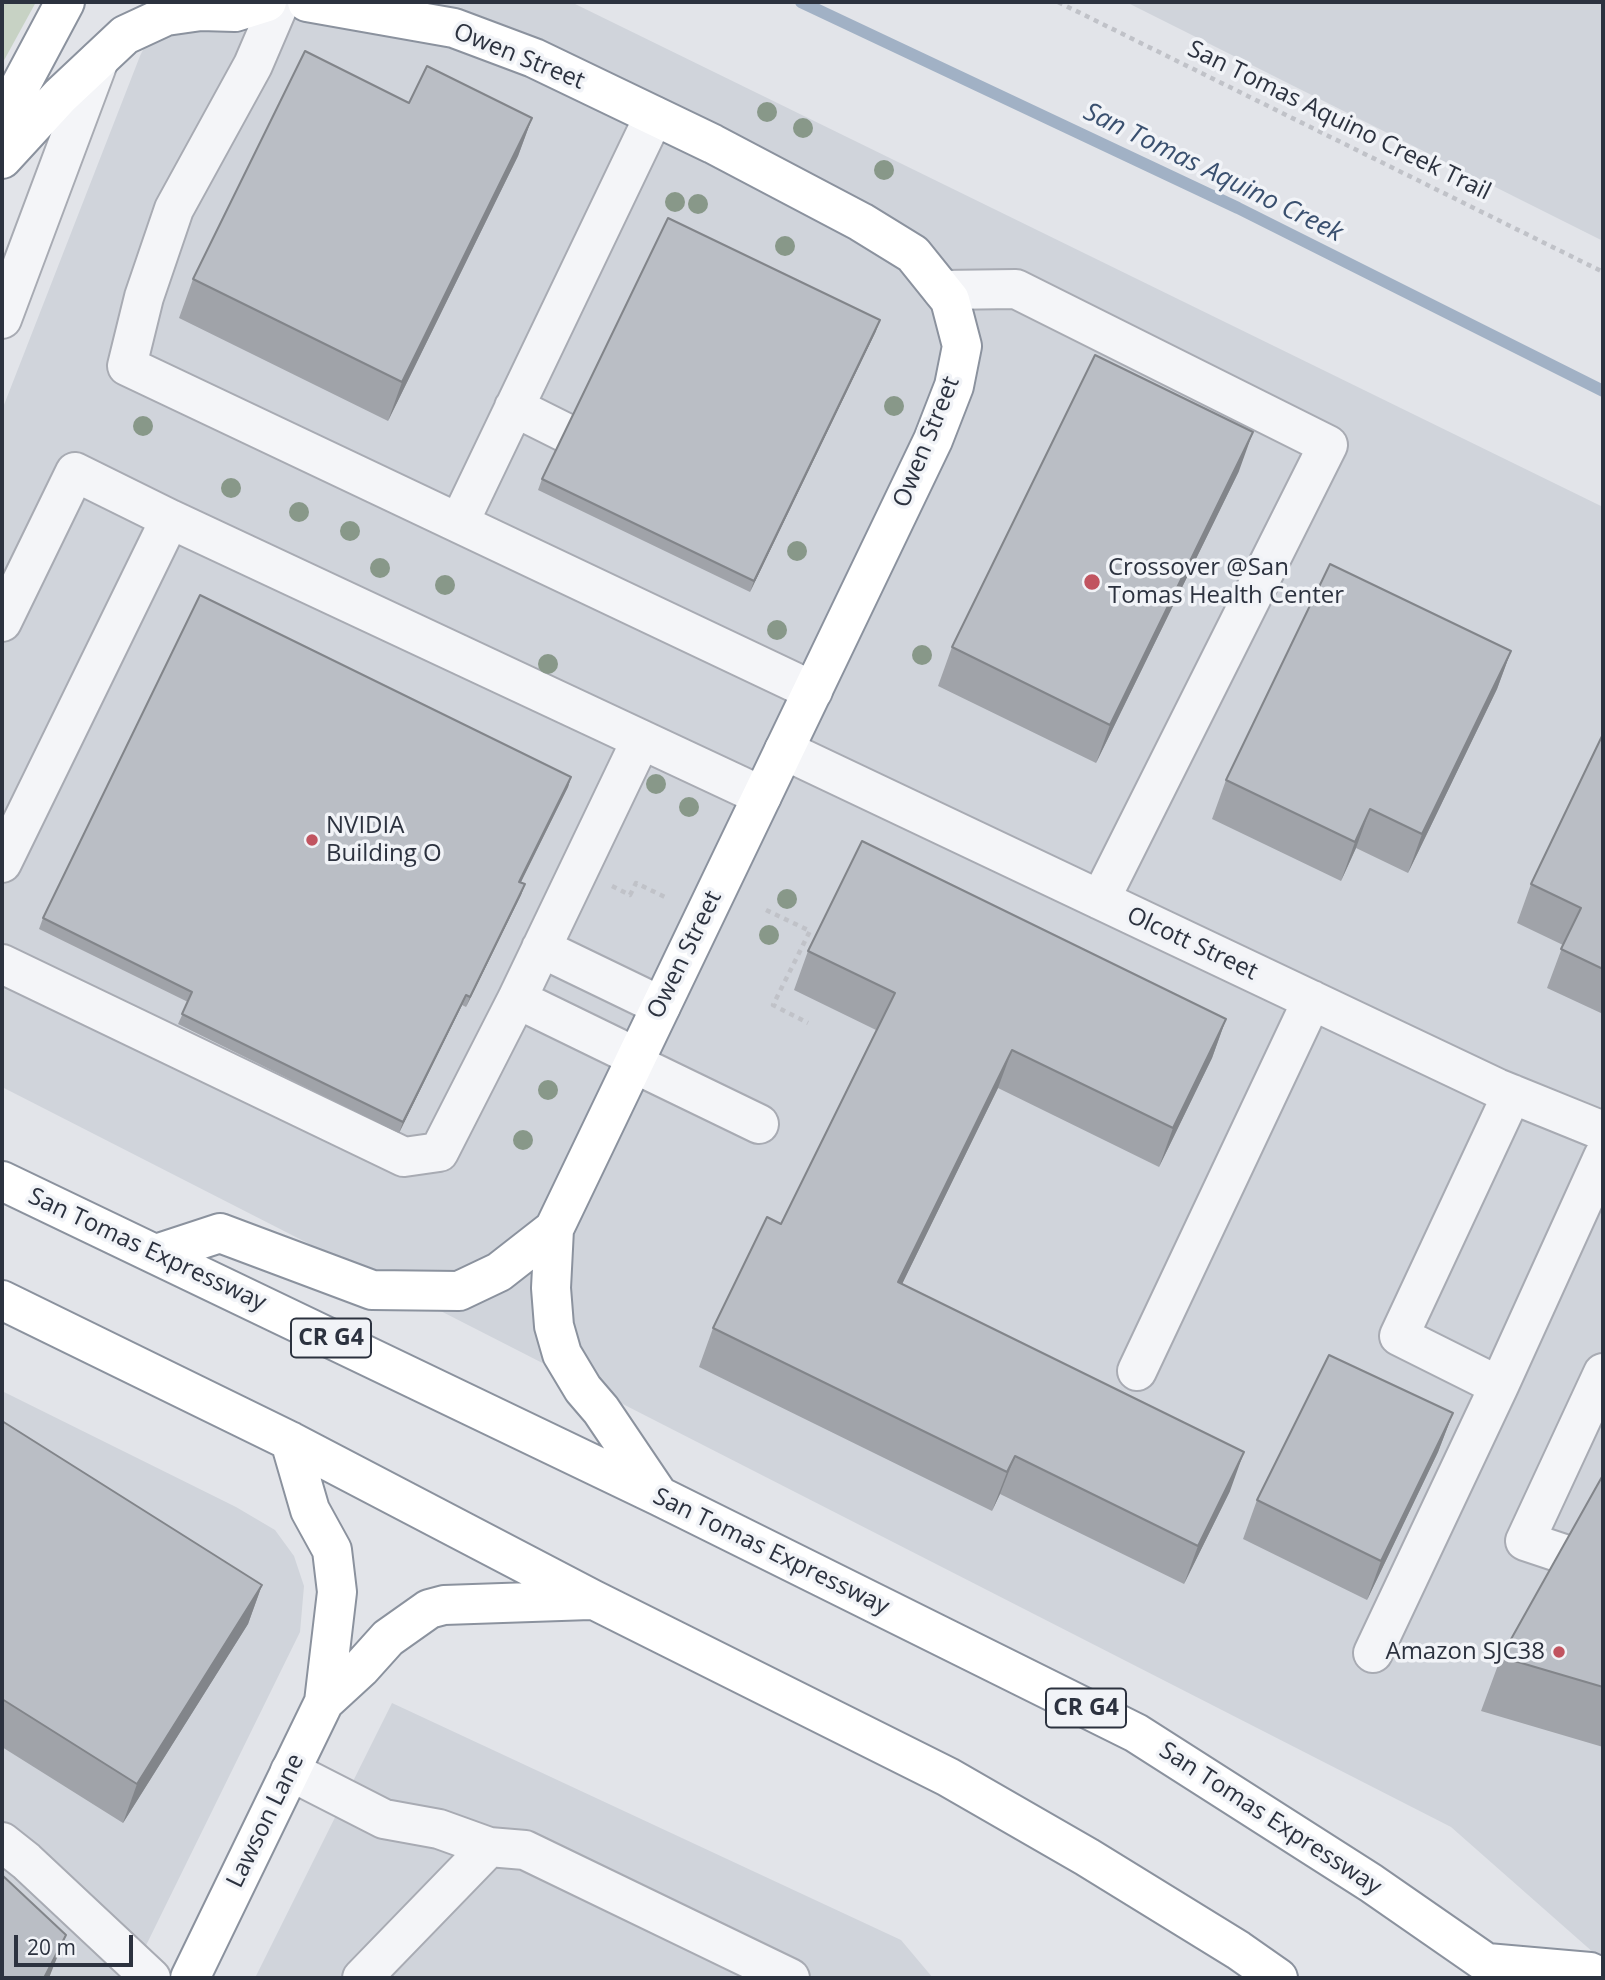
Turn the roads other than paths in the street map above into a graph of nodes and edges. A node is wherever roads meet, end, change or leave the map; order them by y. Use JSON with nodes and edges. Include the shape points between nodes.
{"nodes":[{"id":1,"x":65,"y":2,"type":"edge"},
{"id":2,"x":267,"y":2,"type":"edge"},
{"id":3,"x":280,"y":2,"type":"edge"},
{"id":4,"x":307,"y":2,"type":"edge"},
{"id":5,"x":99,"y":60,"type":"junction"},
{"id":6,"x":654,"y":116,"type":"junction"},
{"id":7,"x":2,"y":121,"type":"edge"},
{"id":8,"x":2,"y":159,"type":"edge"},
{"id":9,"x":942,"y":290,"type":"junction"},
{"id":10,"x":2,"y":319,"type":"edge"},
{"id":11,"x":514,"y":407,"type":"junction"},
{"id":12,"x":566,"y":433,"type":"edge"},
{"id":13,"x":170,"y":519,"type":"junction"},
{"id":14,"x":459,"y":523,"type":"junction"},
{"id":15,"x":2,"y":622,"type":"edge"},
{"id":16,"x":813,"y":691,"type":"junction"},
{"id":17,"x":641,"y":740,"type":"junction"},
{"id":18,"x":784,"y":750,"type":"junction"},
{"id":19,"x":762,"y":796,"type":"junction"},
{"id":20,"x":2,"y":863,"type":"edge"},
{"id":21,"x":1100,"y":900,"type":"junction"},
{"id":22,"x":541,"y":948,"type":"junction"},
{"id":23,"x":2,"y":964,"type":"edge"},
{"id":24,"x":517,"y":999,"type":"junction"},
{"id":25,"x":1312,"y":1000,"type":"junction"},
{"id":26,"x":661,"y":1006,"type":"junction"},
{"id":27,"x":634,"y":1060,"type":"junction"},
{"id":28,"x":1512,"y":1094,"type":"junction"},
{"id":29,"x":760,"y":1124,"type":"dead end"},
{"id":30,"x":1603,"y":1131,"type":"edge"},
{"id":31,"x":1603,"y":1157,"type":"edge"},
{"id":32,"x":2,"y":1181,"type":"edge"},
{"id":33,"x":554,"y":1229,"type":"junction"},
{"id":34,"x":156,"y":1254,"type":"junction"},
{"id":35,"x":2,"y":1300,"type":"edge"},
{"id":36,"x":1136,"y":1371,"type":"dead end"},
{"id":37,"x":1603,"y":1373,"type":"edge"},
{"id":38,"x":1499,"y":1386,"type":"junction"},
{"id":39,"x":290,"y":1441,"type":"junction"},
{"id":40,"x":659,"y":1496,"type":"junction"},
{"id":41,"x":1570,"y":1556,"type":"edge"},
{"id":42,"x":593,"y":1599,"type":"junction"},
{"id":43,"x":1373,"y":1653,"type":"dead end"},
{"id":44,"x":324,"y":1702,"type":"junction"},
{"id":45,"x":290,"y":1771,"type":"junction"},
{"id":46,"x":2,"y":1842,"type":"edge"},
{"id":47,"x":489,"y":1847,"type":"junction"},
{"id":48,"x":1498,"y":1971,"type":"edge"},
{"id":49,"x":152,"y":1978,"type":"edge"},
{"id":50,"x":190,"y":1978,"type":"edge"},
{"id":51,"x":362,"y":1978,"type":"edge"},
{"id":52,"x":790,"y":1978,"type":"edge"},
{"id":53,"x":1278,"y":1978,"type":"edge"},
{"id":54,"x":1603,"y":1978,"type":"edge"}],
"edges":[{"from":1,"to":7,"type":"highway"},
{"from":2,"to":5,"type":"highway","via":[[235,12],[166,16],[125,35]]},
{"from":3,"to":14,"type":"street","via":[[253,65],[174,209],[144,297],[127,366]]},
{"from":4,"to":6,"type":"highway","name":"Owen Street","via":[[454,28],[534,58]]},
{"from":5,"to":8,"type":"highway"},
{"from":5,"to":10,"type":"street"},
{"from":6,"to":9,"type":"highway","name":"Owen Street","via":[[913,254]]},
{"from":6,"to":11,"type":"street"},
{"from":9,"to":16,"type":"highway","name":"Owen Street","via":[[950,300],[962,346],[954,386],[933,440]]},
{"from":9,"to":21,"type":"street","via":[[1016,289],[1328,445]]},
{"from":11,"to":12,"type":"street"},
{"from":11,"to":14,"type":"street"},
{"from":13,"to":15,"type":"street","via":[[75,472]]},
{"from":13,"to":17,"type":"street"},
{"from":13,"to":20,"type":"street"},
{"from":14,"to":16,"type":"street"},
{"from":16,"to":18,"type":"highway","name":"Owen Street"},
{"from":17,"to":19,"type":"street"},
{"from":17,"to":22,"type":"street"},
{"from":18,"to":19,"type":"highway","name":"Owen Street"},
{"from":18,"to":21,"type":"street","name":"Olcott Street"},
{"from":19,"to":26,"type":"highway","name":"Owen Street"},
{"from":21,"to":25,"type":"street","name":"Olcott Street"},
{"from":22,"to":24,"type":"street"},
{"from":22,"to":26,"type":"street"},
{"from":23,"to":24,"type":"street","via":[[404,1157],[439,1152]]},
{"from":24,"to":27,"type":"street"},
{"from":25,"to":28,"type":"street","name":"Olcott Street"},
{"from":25,"to":36,"type":"street"},
{"from":26,"to":27,"type":"highway","name":"Owen Street"},
{"from":27,"to":29,"type":"street"},
{"from":27,"to":33,"type":"highway","name":"Owen Street"},
{"from":28,"to":30,"type":"street","name":"Olcott Street"},
{"from":28,"to":38,"type":"street","via":[[1399,1336]]},
{"from":31,"to":38,"type":"street"},
{"from":32,"to":34,"type":"highway","name":"San Tomas Expressway","number":"CR G4"},
{"from":33,"to":34,"type":"highway","via":[[499,1272],[459,1291],[372,1290],[220,1233]]},
{"from":33,"to":40,"type":"highway","via":[[551,1288],[562,1354]]},
{"from":34,"to":40,"type":"highway","name":"San Tomas Expressway","number":"CR G4"},
{"from":35,"to":39,"type":"highway"},
{"from":37,"to":41,"type":"street","via":[[1525,1541]]},
{"from":38,"to":43,"type":"street"},
{"from":39,"to":42,"type":"highway"},
{"from":39,"to":44,"type":"highway","via":[[310,1510],[332,1550],[337,1584]]},
{"from":40,"to":48,"type":"highway","name":"San Tomas Expressway","number":"CR G4","via":[[1136,1733],[1371,1883]]},
{"from":42,"to":44,"type":"highway","via":[[429,1609],[388,1638]]},
{"from":42,"to":53,"type":"highway","via":[[1021,1817]]},
{"from":44,"to":45,"type":"highway","name":"Lawson Lane"},
{"from":45,"to":47,"type":"street","via":[[384,1819],[439,1829]]},
{"from":45,"to":50,"type":"highway","name":"Lawson Lane"},
{"from":46,"to":49,"type":"street"},
{"from":47,"to":51,"type":"street"},
{"from":47,"to":52,"type":"street","via":[[525,1850]]},
{"from":48,"to":54,"type":"highway","via":[[1590,1972]]}]}
